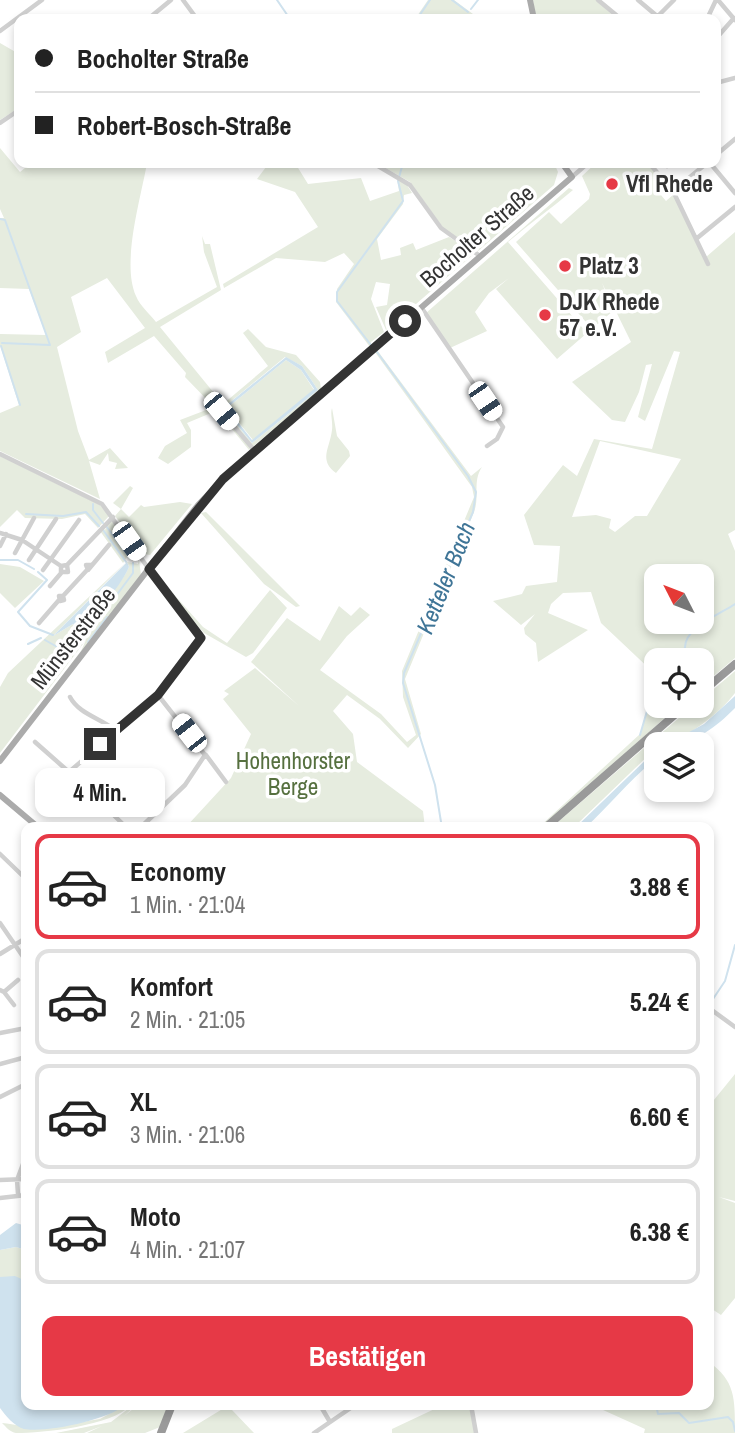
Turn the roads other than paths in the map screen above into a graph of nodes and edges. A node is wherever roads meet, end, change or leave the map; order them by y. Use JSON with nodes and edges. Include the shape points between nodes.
{"nodes":[{"id":1,"x":42,"y":0,"type":"edge"},
{"id":2,"x":171,"y":0,"type":"edge"},
{"id":3,"x":598,"y":0,"type":"edge"},
{"id":4,"x":638,"y":0,"type":"edge"},
{"id":5,"x":674,"y":0,"type":"edge"},
{"id":6,"x":717,"y":0,"type":"edge"},
{"id":7,"x":23,"y":14,"type":"edge"},
{"id":8,"x":154,"y":14,"type":"edge"},
{"id":9,"x":615,"y":14,"type":"edge"},
{"id":10,"x":652,"y":14,"type":"edge"},
{"id":11,"x":660,"y":14,"type":"edge"},
{"id":12,"x":735,"y":19,"type":"edge"},
{"id":13,"x":721,"y":33,"type":"edge"},
{"id":14,"x":382,"y":168,"type":"edge"},
{"id":15,"x":566,"y":168,"type":"edge"},
{"id":16,"x":582,"y":168,"type":"edge"},
{"id":17,"x":653,"y":168,"type":"edge"},
{"id":18,"x":702,"y":168,"type":"edge"},
{"id":19,"x":712,"y":168,"type":"edge"},
{"id":20,"x":572,"y":177,"type":"junction"},
{"id":21,"x":673,"y":191,"type":"junction"},
{"id":22,"x":735,"y":193,"type":"edge"},
{"id":23,"x":735,"y":207,"type":"edge"},
{"id":24,"x":696,"y":239,"type":"junction"},
{"id":25,"x":480,"y":256,"type":"junction"},
{"id":26,"x":708,"y":264,"type":"dead end"},
{"id":27,"x":421,"y":307,"type":"junction"},
{"id":28,"x":221,"y":411,"type":"dead end"},
{"id":29,"x":487,"y":446,"type":"dead end"},
{"id":30,"x":255,"y":451,"type":"junction"},
{"id":31,"x":0,"y":454,"type":"edge"},
{"id":32,"x":113,"y":517,"type":"junction"},
{"id":33,"x":34,"y":518,"type":"dead end"},
{"id":34,"x":56,"y":519,"type":"dead end"},
{"id":35,"x":79,"y":520,"type":"dead end"},
{"id":36,"x":3,"y":533,"type":"edge"},
{"id":37,"x":22,"y":540,"type":"junction"},
{"id":38,"x":109,"y":545,"type":"dead end"},
{"id":39,"x":0,"y":546,"type":"edge"},
{"id":40,"x":37,"y":549,"type":"junction"},
{"id":41,"x":15,"y":553,"type":"dead end"},
{"id":42,"x":51,"y":559,"type":"junction"},
{"id":43,"x":30,"y":560,"type":"dead end"},
{"id":44,"x":64,"y":569,"type":"junction"},
{"id":45,"x":149,"y":569,"type":"junction"},
{"id":46,"x":43,"y":570,"type":"dead end"},
{"id":47,"x":77,"y":580,"type":"junction"},
{"id":48,"x":50,"y":586,"type":"dead end"},
{"id":49,"x":38,"y":623,"type":"dead end"},
{"id":50,"x":735,"y":665,"type":"edge"},
{"id":51,"x":714,"y":683,"type":"edge"},
{"id":52,"x":158,"y":695,"type":"junction"},
{"id":53,"x":69,"y":697,"type":"dead end"},
{"id":54,"x":673,"y":718,"type":"edge"},
{"id":55,"x":115,"y":730,"type":"junction"},
{"id":56,"x":35,"y":742,"type":"dead end"},
{"id":57,"x":205,"y":755,"type":"junction"},
{"id":58,"x":0,"y":761,"type":"edge"},
{"id":59,"x":69,"y":772,"type":"junction"},
{"id":60,"x":226,"y":782,"type":"dead end"},
{"id":61,"x":0,"y":795,"type":"edge"},
{"id":62,"x":32,"y":822,"type":"edge"},
{"id":63,"x":121,"y":822,"type":"edge"},
{"id":64,"x":147,"y":822,"type":"edge"},
{"id":65,"x":554,"y":822,"type":"edge"},
{"id":66,"x":0,"y":854,"type":"edge"},
{"id":67,"x":21,"y":874,"type":"edge"},
{"id":68,"x":0,"y":923,"type":"edge"},
{"id":69,"x":21,"y":941,"type":"edge"},
{"id":70,"x":15,"y":945,"type":"junction"},
{"id":71,"x":0,"y":954,"type":"edge"},
{"id":72,"x":21,"y":954,"type":"edge"},
{"id":73,"x":18,"y":980,"type":"dead end"},
{"id":74,"x":2,"y":991,"type":"edge"},
{"id":75,"x":14,"y":1005,"type":"dead end"},
{"id":76,"x":714,"y":1012,"type":"edge"},
{"id":77,"x":735,"y":1027,"type":"edge"},
{"id":78,"x":21,"y":1029,"type":"edge"},
{"id":79,"x":0,"y":1033,"type":"edge"},
{"id":80,"x":21,"y":1058,"type":"edge"},
{"id":81,"x":0,"y":1064,"type":"edge"},
{"id":82,"x":21,"y":1086,"type":"edge"},
{"id":83,"x":0,"y":1097,"type":"edge"},
{"id":84,"x":21,"y":1170,"type":"edge"},
{"id":85,"x":0,"y":1178,"type":"edge"},
{"id":86,"x":21,"y":1180,"type":"edge"},
{"id":87,"x":17,"y":1181,"type":"junction"},
{"id":88,"x":18,"y":1194,"type":"junction"},
{"id":89,"x":21,"y":1194,"type":"edge"},
{"id":90,"x":0,"y":1198,"type":"edge"},
{"id":91,"x":171,"y":1410,"type":"edge"},
{"id":92,"x":323,"y":1410,"type":"edge"},
{"id":93,"x":348,"y":1410,"type":"edge"},
{"id":94,"x":472,"y":1410,"type":"edge"},
{"id":95,"x":330,"y":1422,"type":"junction"},
{"id":96,"x":162,"y":1433,"type":"edge"},
{"id":97,"x":314,"y":1433,"type":"edge"},
{"id":98,"x":477,"y":1433,"type":"edge"}],
"edges":[{"from":1,"to":7,"type":"street"},
{"from":2,"to":8,"type":"street"},
{"from":3,"to":9,"type":"street"},
{"from":4,"to":10,"type":"street"},
{"from":5,"to":11,"type":"street"},
{"from":6,"to":12,"type":"street"},
{"from":12,"to":13,"type":"street"},
{"from":14,"to":25,"type":"street","via":[[410,185],[441,228]]},
{"from":15,"to":20,"type":"main road"},
{"from":16,"to":20,"type":"street","name":"Bocholter Straße"},
{"from":17,"to":21,"type":"street"},
{"from":18,"to":21,"type":"street"},
{"from":19,"to":22,"type":"street"},
{"from":20,"to":25,"type":"main road","name":"Bocholter Straße"},
{"from":21,"to":24,"type":"street"},
{"from":23,"to":24,"type":"street"},
{"from":24,"to":26,"type":"street"},
{"from":25,"to":27,"type":"main road","name":"Bocholter Straße"},
{"from":27,"to":29,"type":"street","via":[[503,427]]},
{"from":27,"to":30,"type":"main road","name":"Bocholter Straße"},
{"from":28,"to":30,"type":"street"},
{"from":30,"to":45,"type":"main road","name":"Bocholter Straße","via":[[198,505]]},
{"from":31,"to":32,"type":"street","via":[[94,498]]},
{"from":32,"to":44,"type":"street"},
{"from":32,"to":45,"type":"street"},
{"from":33,"to":37,"type":"street"},
{"from":34,"to":40,"type":"street"},
{"from":35,"to":42,"type":"street"},
{"from":36,"to":37,"type":"street"},
{"from":36,"to":39,"type":"street"},
{"from":37,"to":40,"type":"street"},
{"from":37,"to":41,"type":"street"},
{"from":38,"to":47,"type":"street"},
{"from":40,"to":42,"type":"street"},
{"from":40,"to":43,"type":"street"},
{"from":42,"to":44,"type":"street"},
{"from":42,"to":46,"type":"street"},
{"from":44,"to":47,"type":"street"},
{"from":44,"to":48,"type":"street"},
{"from":45,"to":52,"type":"street","via":[[201,638]]},
{"from":45,"to":58,"type":"main road","name":"Münsterstraße"},
{"from":47,"to":49,"type":"street"},
{"from":50,"to":51,"type":"highway"},
{"from":52,"to":55,"type":"street"},
{"from":52,"to":57,"type":"street"},
{"from":53,"to":55,"type":"street"},
{"from":54,"to":65,"type":"highway"},
{"from":55,"to":59,"type":"street"},
{"from":56,"to":59,"type":"street"},
{"from":57,"to":60,"type":"street"},
{"from":57,"to":64,"type":"street","via":[[185,785]]},
{"from":59,"to":63,"type":"street"},
{"from":61,"to":62,"type":"main road"},
{"from":66,"to":67,"type":"street"},
{"from":68,"to":70,"type":"street"},
{"from":69,"to":70,"type":"street"},
{"from":70,"to":71,"type":"street"},
{"from":70,"to":72,"type":"street"},
{"from":73,"to":74,"type":"street"},
{"from":74,"to":75,"type":"street"},
{"from":76,"to":77,"type":"street"},
{"from":78,"to":79,"type":"street"},
{"from":80,"to":81,"type":"street"},
{"from":82,"to":83,"type":"street"},
{"from":84,"to":87,"type":"street"},
{"from":85,"to":87,"type":"street"},
{"from":86,"to":87,"type":"street"},
{"from":87,"to":88,"type":"street"},
{"from":88,"to":89,"type":"street"},
{"from":88,"to":90,"type":"street"},
{"from":91,"to":96,"type":"highway"},
{"from":92,"to":95,"type":"street"},
{"from":93,"to":95,"type":"street"},
{"from":94,"to":98,"type":"street"},
{"from":95,"to":97,"type":"street"}]}
